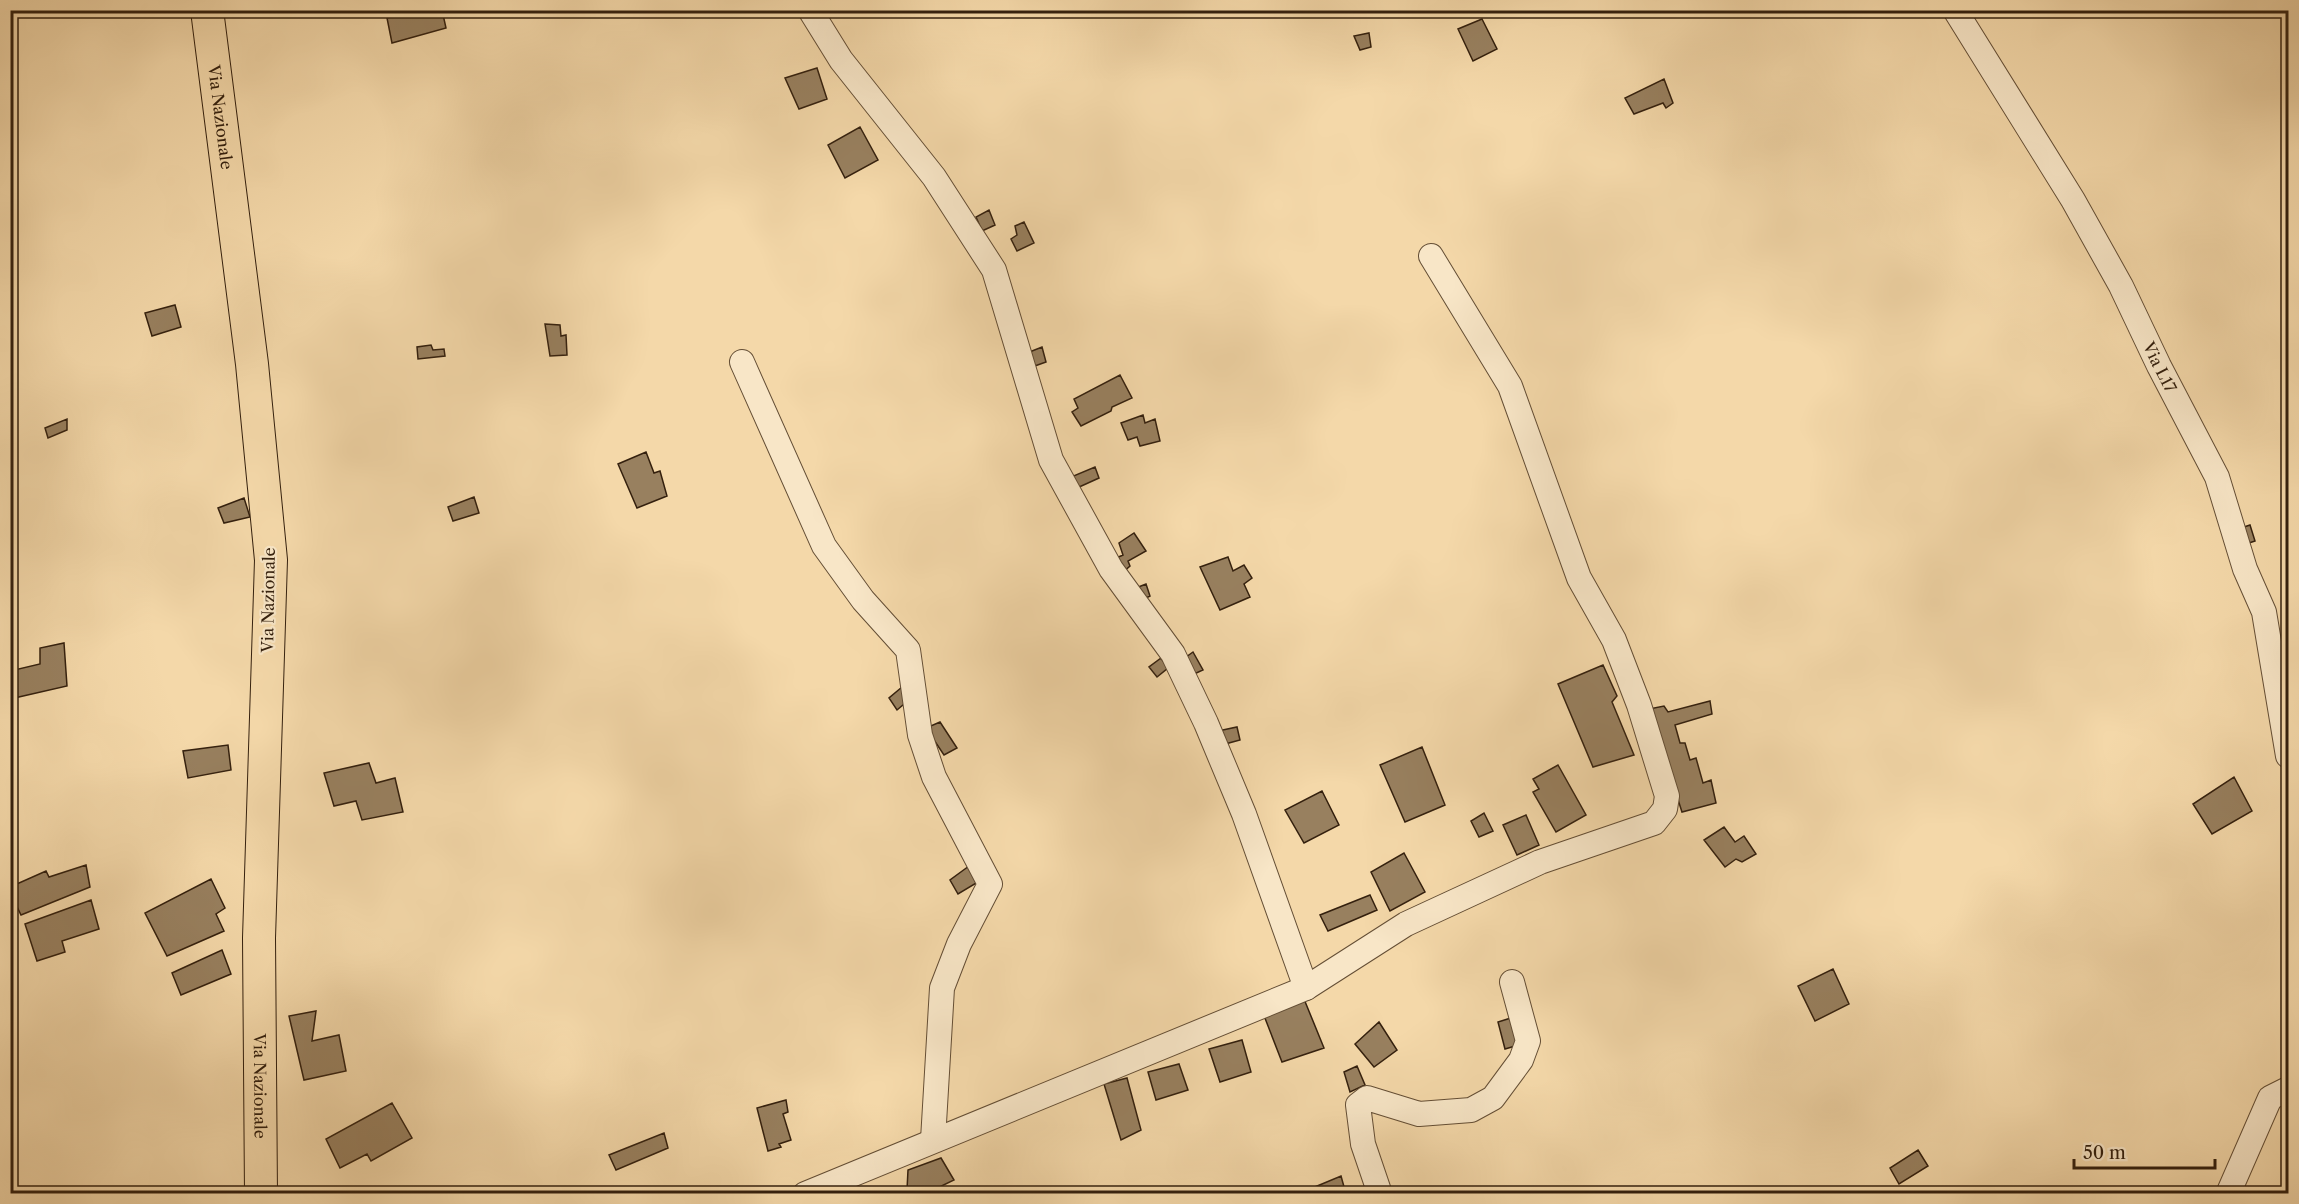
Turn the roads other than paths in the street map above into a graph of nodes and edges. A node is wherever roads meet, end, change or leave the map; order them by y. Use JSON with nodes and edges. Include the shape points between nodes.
{"nodes":[{"id":1,"x":207,"y":10,"type":"edge"},
{"id":2,"x":810,"y":10,"type":"edge"},
{"id":3,"x":1955,"y":10,"type":"edge"},
{"id":4,"x":1431,"y":256,"type":"dead end"},
{"id":5,"x":742,"y":362,"type":"dead end"},
{"id":6,"x":2289,"y":756,"type":"edge"},
{"id":7,"x":1512,"y":982,"type":"dead end"},
{"id":8,"x":1306,"y":988,"type":"junction"},
{"id":9,"x":2289,"y":1089,"type":"edge"},
{"id":10,"x":933,"y":1140,"type":"junction"},
{"id":11,"x":261,"y":1194,"type":"edge"},
{"id":12,"x":805,"y":1194,"type":"edge"},
{"id":13,"x":1380,"y":1194,"type":"edge"},
{"id":14,"x":2228,"y":1194,"type":"edge"}],
"edges":[{"from":1,"to":11,"type":"main road","name":"Via Nazionale","via":[[252,364],[271,560],[259,939]]},
{"from":2,"to":8,"type":"street","via":[[841,60],[933,177],[994,270],[1051,460],[1111,569],[1173,654],[1244,814]]},
{"from":3,"to":6,"type":"street","name":"Via L17","via":[[2073,200],[2217,477],[2245,569],[2264,612]]},
{"from":4,"to":8,"type":"street","via":[[1510,386],[1579,578],[1614,640],[1639,705],[1667,796],[1665,809],[1654,823],[1540,862],[1406,924]]},
{"from":5,"to":10,"type":"street","via":[[824,546],[863,600],[908,650],[920,735],[934,777],[990,884],[959,944],[942,988]]},
{"from":7,"to":13,"type":"street","via":[[1528,1041],[1521,1060],[1493,1098],[1472,1110],[1419,1114],[1367,1098],[1358,1105],[1363,1144]]},
{"from":8,"to":10,"type":"street"},
{"from":9,"to":14,"type":"street","via":[[2270,1098]]},
{"from":10,"to":12,"type":"street"}]}
